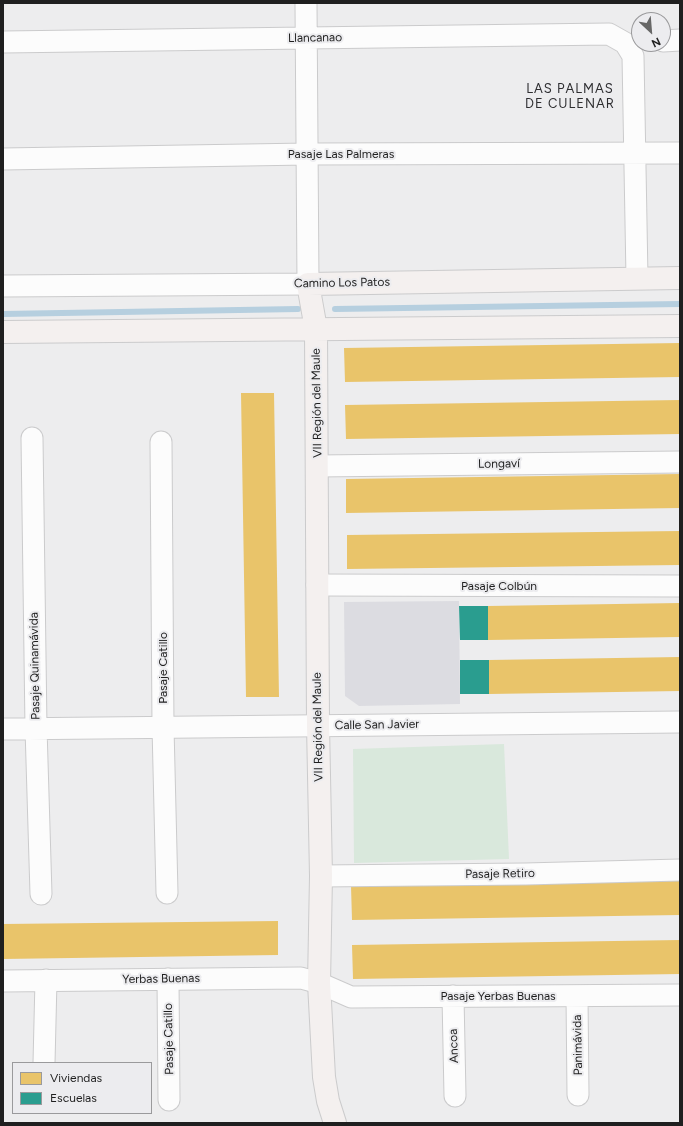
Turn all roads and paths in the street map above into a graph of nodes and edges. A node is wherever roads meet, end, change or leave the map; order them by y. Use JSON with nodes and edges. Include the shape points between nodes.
{"nodes":[{"id":1,"x":306,"y":3,"type":"edge"},
{"id":2,"x":306,"y":38,"type":"junction"},
{"id":3,"x":3,"y":42,"type":"edge"},
{"id":4,"x":631,"y":43,"type":"edge"},
{"id":5,"x":633,"y":52,"type":"edge"},
{"id":6,"x":635,"y":153,"type":"junction"},
{"id":7,"x":680,"y":153,"type":"edge"},
{"id":8,"x":307,"y":154,"type":"junction"},
{"id":9,"x":3,"y":159,"type":"edge"},
{"id":10,"x":637,"y":278,"type":"junction"},
{"id":11,"x":680,"y":278,"type":"edge"},
{"id":12,"x":308,"y":284,"type":"junction"},
{"id":13,"x":3,"y":286,"type":"edge"},
{"id":14,"x":680,"y":326,"type":"edge"},
{"id":15,"x":316,"y":329,"type":"junction"},
{"id":16,"x":3,"y":332,"type":"edge"},
{"id":17,"x":32,"y":438,"type":"dead end"},
{"id":18,"x":161,"y":442,"type":"dead end"},
{"id":19,"x":680,"y":462,"type":"edge"},
{"id":20,"x":317,"y":466,"type":"junction"},
{"id":21,"x":317,"y":585,"type":"junction"},
{"id":22,"x":680,"y":586,"type":"edge"},
{"id":23,"x":680,"y":722,"type":"edge"},
{"id":24,"x":318,"y":725,"type":"junction"},
{"id":25,"x":164,"y":727,"type":"junction"},
{"id":26,"x":36,"y":728,"type":"junction"},
{"id":27,"x":3,"y":729,"type":"edge"},
{"id":28,"x":680,"y":870,"type":"edge"},
{"id":29,"x":321,"y":876,"type":"junction"},
{"id":30,"x":167,"y":893,"type":"dead end"},
{"id":31,"x":41,"y":894,"type":"dead end"},
{"id":32,"x":168,"y":979,"type":"junction"},
{"id":33,"x":46,"y":980,"type":"junction"},
{"id":34,"x":3,"y":981,"type":"edge"},
{"id":35,"x":319,"y":983,"type":"junction"},
{"id":36,"x":680,"y":995,"type":"edge"},
{"id":37,"x":453,"y":996,"type":"junction"},
{"id":38,"x":577,"y":996,"type":"junction"},
{"id":39,"x":44,"y":1062,"type":"edge"},
{"id":40,"x":578,"y":1095,"type":"dead end"},
{"id":41,"x":455,"y":1096,"type":"dead end"},
{"id":42,"x":169,"y":1100,"type":"dead end"},
{"id":43,"x":335,"y":1123,"type":"edge"}],
"edges":[{"from":1,"to":2,"type":"street"},
{"from":2,"to":3,"type":"street","name":"Llancanao"},
{"from":2,"to":4,"type":"street","name":"Llancanao","via":[[609,34]]},
{"from":2,"to":8,"type":"street"},
{"from":5,"to":6,"type":"street"},
{"from":6,"to":7,"type":"street","name":"Pasaje Las Palmeras"},
{"from":6,"to":8,"type":"street","name":"Pasaje Las Palmeras"},
{"from":6,"to":10,"type":"street"},
{"from":8,"to":9,"type":"street","name":"Pasaje Las Palmeras"},
{"from":8,"to":12,"type":"street"},
{"from":10,"to":11,"type":"street","name":"Camino Los Patos"},
{"from":10,"to":12,"type":"street","name":"Camino Los Patos"},
{"from":12,"to":13,"type":"street","name":"Camino Los Patos"},
{"from":12,"to":15,"type":"street","name":"VII Región del Maule"},
{"from":14,"to":15,"type":"street"},
{"from":15,"to":16,"type":"street"},
{"from":15,"to":20,"type":"street","name":"VII Región del Maule"},
{"from":17,"to":26,"type":"street","name":"Pasaje Quinamávida"},
{"from":18,"to":25,"type":"street","name":"Pasaje Catillo"},
{"from":19,"to":20,"type":"street","name":"Longaví"},
{"from":20,"to":21,"type":"street","name":"VII Región del Maule"},
{"from":21,"to":22,"type":"street","name":"Pasaje Colbún"},
{"from":21,"to":24,"type":"street","name":"VII Región del Maule"},
{"from":23,"to":24,"type":"street","name":"Calle San Javier"},
{"from":24,"to":25,"type":"street","name":"Calle San Javier"},
{"from":24,"to":29,"type":"street","name":"VII Región del Maule"},
{"from":25,"to":26,"type":"street","name":"Calle San Javier"},
{"from":25,"to":30,"type":"street","name":"Pasaje Catillo"},
{"from":26,"to":27,"type":"street","name":"Calle San Javier"},
{"from":26,"to":31,"type":"street","name":"Pasaje Quinamávida"},
{"from":28,"to":29,"type":"street","name":"Pasaje Retiro"},
{"from":29,"to":35,"type":"street","name":"VII Región del Maule"},
{"from":32,"to":33,"type":"street","name":"Yerbas Buenas"},
{"from":32,"to":35,"type":"street","name":"Yerbas Buenas","via":[[301,978]]},
{"from":32,"to":42,"type":"street","name":"Pasaje Catillo"},
{"from":33,"to":34,"type":"street","name":"Yerbas Buenas"},
{"from":33,"to":39,"type":"street"},
{"from":35,"to":37,"type":"street","name":"Pasaje Yerbas Buenas","via":[[351,997]]},
{"from":35,"to":43,"type":"street","name":"VII Región del Maule","via":[[324,1077]]},
{"from":36,"to":38,"type":"street","name":"Pasaje Yerbas Buenas"},
{"from":37,"to":38,"type":"street","name":"Pasaje Yerbas Buenas"},
{"from":37,"to":41,"type":"street","name":"Ancoa"},
{"from":38,"to":40,"type":"street","name":"Panimávida"}]}
